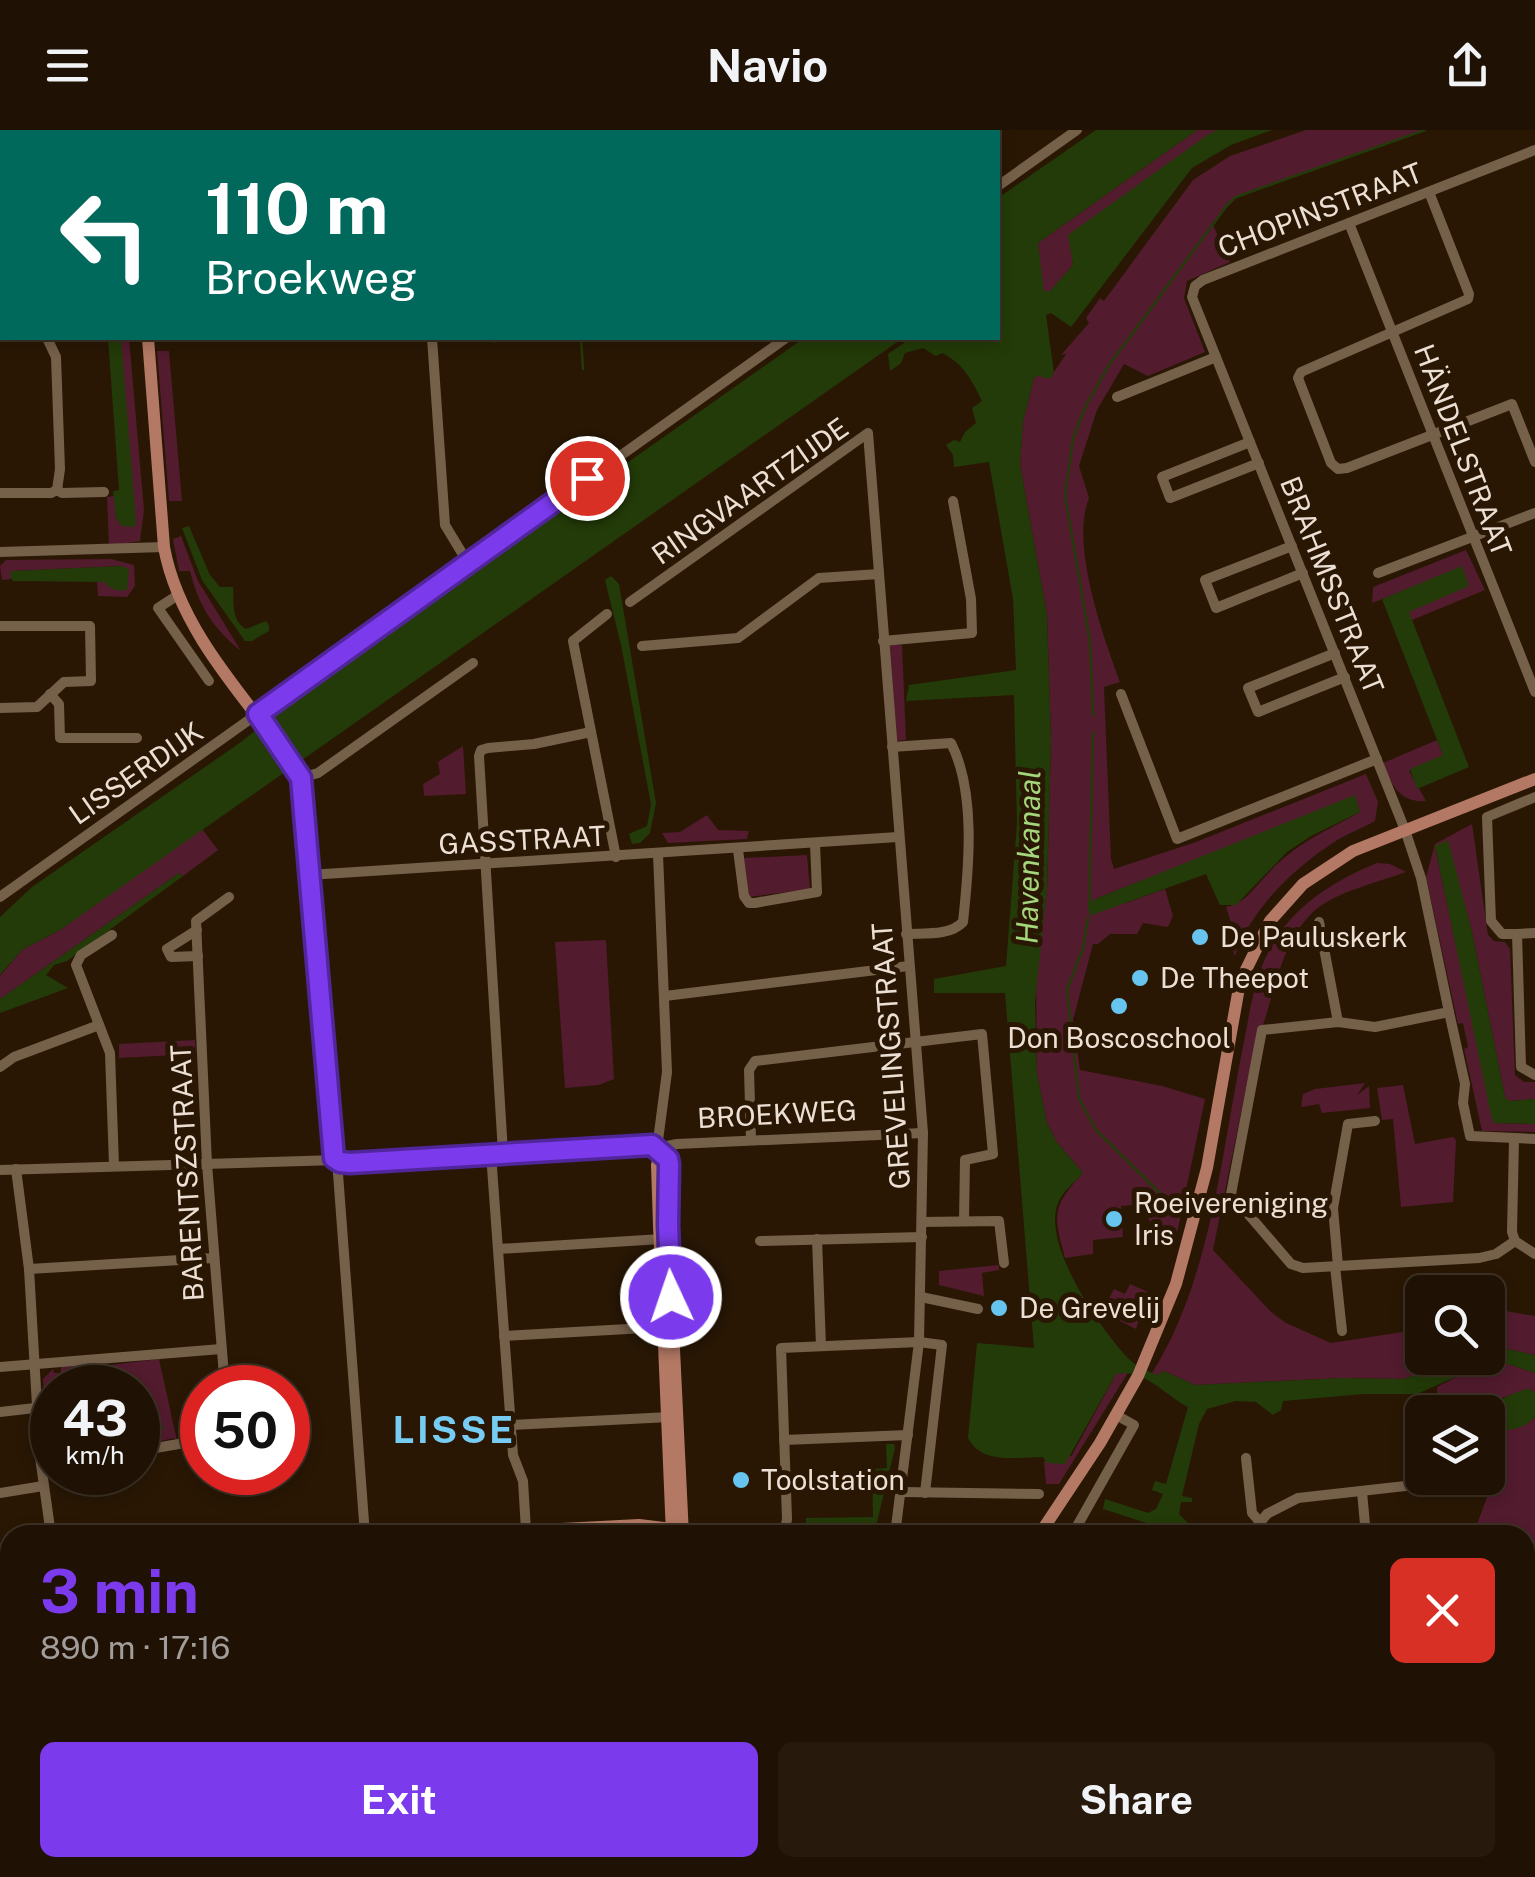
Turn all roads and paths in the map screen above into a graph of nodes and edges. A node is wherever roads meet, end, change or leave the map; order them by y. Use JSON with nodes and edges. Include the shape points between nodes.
{"nodes":[{"id":1,"x":1077,"y":130,"type":"edge"},
{"id":2,"x":1535,"y":150,"type":"edge"},
{"id":3,"x":1000,"y":185,"type":"edge"},
{"id":4,"x":1429,"y":192,"type":"junction"},
{"id":5,"x":1349,"y":222,"type":"junction"},
{"id":6,"x":1392,"y":333,"type":"junction"},
{"id":7,"x":47,"y":340,"type":"edge"},
{"id":8,"x":148,"y":340,"type":"edge"},
{"id":9,"x":432,"y":340,"type":"edge"},
{"id":10,"x":783,"y":340,"type":"edge"},
{"id":11,"x":1216,"y":358,"type":"junction"},
{"id":12,"x":1117,"y":397,"type":"dead end"},
{"id":13,"x":1433,"y":436,"type":"junction"},
{"id":14,"x":1250,"y":442,"type":"junction"},
{"id":15,"x":1535,"y":462,"type":"edge"},
{"id":16,"x":1258,"y":463,"type":"junction"},
{"id":17,"x":870,"y":471,"type":"joint"},
{"id":18,"x":56,"y":490,"type":"junction"},
{"id":19,"x":104,"y":492,"type":"dead end"},
{"id":20,"x":0,"y":494,"type":"edge"},
{"id":21,"x":953,"y":501,"type":"dead end"},
{"id":22,"x":1535,"y":513,"type":"edge"},
{"id":23,"x":1473,"y":537,"type":"junction"},
{"id":24,"x":1292,"y":546,"type":"junction"},
{"id":25,"x":164,"y":547,"type":"junction"},
{"id":26,"x":0,"y":552,"type":"edge"},
{"id":27,"x":468,"y":563,"type":"junction"},
{"id":28,"x":1303,"y":573,"type":"junction"},
{"id":29,"x":879,"y":574,"type":"junction"},
{"id":30,"x":1378,"y":574,"type":"dead end"},
{"id":31,"x":178,"y":595,"type":"junction"},
{"id":32,"x":630,"y":602,"type":"dead end"},
{"id":33,"x":608,"y":614,"type":"dead end"},
{"id":34,"x":0,"y":626,"type":"edge"},
{"id":35,"x":883,"y":641,"type":"junction"},
{"id":36,"x":642,"y":646,"type":"dead end"},
{"id":37,"x":1335,"y":653,"type":"junction"},
{"id":38,"x":472,"y":663,"type":"dead end"},
{"id":39,"x":1345,"y":678,"type":"junction"},
{"id":40,"x":209,"y":681,"type":"dead end"},
{"id":41,"x":1535,"y":692,"type":"edge"},
{"id":42,"x":50,"y":694,"type":"junction"},
{"id":43,"x":1121,"y":694,"type":"dead end"},
{"id":44,"x":0,"y":708,"type":"edge"},
{"id":45,"x":261,"y":718,"type":"junction"},
{"id":46,"x":591,"y":732,"type":"junction"},
{"id":47,"x":137,"y":738,"type":"dead end"},
{"id":48,"x":892,"y":747,"type":"junction"},
{"id":49,"x":1378,"y":759,"type":"junction"},
{"id":50,"x":298,"y":772,"type":"junction"},
{"id":51,"x":1535,"y":779,"type":"edge"},
{"id":52,"x":1535,"y":797,"type":"edge"},
{"id":53,"x":1405,"y":830,"type":"junction"},
{"id":54,"x":898,"y":837,"type":"junction"},
{"id":55,"x":815,"y":843,"type":"junction"},
{"id":56,"x":738,"y":850,"type":"junction"},
{"id":57,"x":658,"y":854,"type":"junction"},
{"id":58,"x":616,"y":856,"type":"junction"},
{"id":59,"x":486,"y":864,"type":"junction"},
{"id":60,"x":309,"y":875,"type":"junction"},
{"id":61,"x":0,"y":897,"type":"edge"},
{"id":62,"x":229,"y":898,"type":"dead end"},
{"id":63,"x":1319,"y":922,"type":"dead end"},
{"id":64,"x":196,"y":930,"type":"junction"},
{"id":65,"x":1535,"y":933,"type":"edge"},
{"id":66,"x":906,"y":934,"type":"junction"},
{"id":67,"x":1517,"y":934,"type":"junction"},
{"id":68,"x":112,"y":935,"type":"dead end"},
{"id":69,"x":198,"y":956,"type":"junction"},
{"id":70,"x":909,"y":966,"type":"junction"},
{"id":71,"x":666,"y":996,"type":"junction"},
{"id":72,"x":1450,"y":1012,"type":"junction"},
{"id":73,"x":1338,"y":1022,"type":"junction"},
{"id":74,"x":99,"y":1025,"type":"junction"},
{"id":75,"x":916,"y":1040,"type":"junction"},
{"id":76,"x":0,"y":1067,"type":"edge"},
{"id":77,"x":1531,"y":1074,"type":"edge"},
{"id":78,"x":1374,"y":1121,"type":"dead end"},
{"id":79,"x":923,"y":1134,"type":"junction"},
{"id":80,"x":1514,"y":1139,"type":"junction"},
{"id":81,"x":1535,"y":1139,"type":"edge"},
{"id":82,"x":751,"y":1140,"type":"junction"},
{"id":83,"x":659,"y":1151,"type":"junction"},
{"id":84,"x":497,"y":1154,"type":"junction"},
{"id":85,"x":337,"y":1160,"type":"junction"},
{"id":86,"x":114,"y":1164,"type":"junction"},
{"id":87,"x":207,"y":1164,"type":"junction"},
{"id":88,"x":16,"y":1169,"type":"junction"},
{"id":89,"x":0,"y":1170,"type":"edge"},
{"id":90,"x":964,"y":1221,"type":"junction"},
{"id":91,"x":922,"y":1222,"type":"junction"},
{"id":92,"x":922,"y":1236,"type":"junction"},
{"id":93,"x":664,"y":1238,"type":"junction"},
{"id":94,"x":816,"y":1238,"type":"junction"},
{"id":95,"x":1514,"y":1240,"type":"junction"},
{"id":96,"x":760,"y":1241,"type":"dead end"},
{"id":97,"x":498,"y":1249,"type":"junction"},
{"id":98,"x":1535,"y":1254,"type":"edge"},
{"id":99,"x":214,"y":1258,"type":"junction"},
{"id":100,"x":1004,"y":1263,"type":"dead end"},
{"id":101,"x":1337,"y":1266,"type":"junction"},
{"id":102,"x":29,"y":1269,"type":"junction"},
{"id":103,"x":921,"y":1297,"type":"junction"},
{"id":104,"x":978,"y":1309,"type":"dead end"},
{"id":105,"x":663,"y":1328,"type":"junction"},
{"id":106,"x":1342,"y":1331,"type":"dead end"},
{"id":107,"x":504,"y":1336,"type":"junction"},
{"id":108,"x":919,"y":1342,"type":"junction"},
{"id":109,"x":821,"y":1346,"type":"junction"},
{"id":110,"x":221,"y":1349,"type":"junction"},
{"id":111,"x":32,"y":1364,"type":"junction"},
{"id":112,"x":223,"y":1365,"type":"edge"},
{"id":113,"x":0,"y":1367,"type":"edge"},
{"id":114,"x":30,"y":1409,"type":"edge"},
{"id":115,"x":0,"y":1412,"type":"edge"},
{"id":116,"x":1116,"y":1415,"type":"junction"},
{"id":117,"x":671,"y":1417,"type":"junction"},
{"id":118,"x":511,"y":1425,"type":"junction"},
{"id":119,"x":908,"y":1435,"type":"junction"},
{"id":120,"x":784,"y":1440,"type":"junction"},
{"id":121,"x":1246,"y":1458,"type":"dead end"},
{"id":122,"x":868,"y":1481,"type":"dead end"},
{"id":123,"x":786,"y":1486,"type":"junction"},
{"id":124,"x":1405,"y":1487,"type":"edge"},
{"id":125,"x":30,"y":1488,"type":"edge"},
{"id":126,"x":0,"y":1492,"type":"edge"},
{"id":127,"x":902,"y":1492,"type":"junction"},
{"id":128,"x":1362,"y":1492,"type":"junction"},
{"id":129,"x":925,"y":1493,"type":"junction"},
{"id":130,"x":1039,"y":1494,"type":"dead end"},
{"id":131,"x":44,"y":1495,"type":"edge"},
{"id":132,"x":1260,"y":1522,"type":"junction"},
{"id":133,"x":49,"y":1525,"type":"edge"},
{"id":134,"x":364,"y":1525,"type":"edge"},
{"id":135,"x":526,"y":1525,"type":"edge"},
{"id":136,"x":677,"y":1525,"type":"edge"},
{"id":137,"x":784,"y":1525,"type":"edge"},
{"id":138,"x":897,"y":1525,"type":"edge"},
{"id":139,"x":1045,"y":1525,"type":"edge"},
{"id":140,"x":1078,"y":1525,"type":"edge"},
{"id":141,"x":1258,"y":1525,"type":"edge"},
{"id":142,"x":1365,"y":1525,"type":"edge"}],
"edges":[{"from":1,"to":3,"type":"street"},
{"from":2,"to":4,"type":"street","name":"CHOPINSTRAAT"},
{"from":4,"to":5,"type":"street","name":"CHOPINSTRAAT"},
{"from":4,"to":6,"type":"street","via":[[1470,294]]},
{"from":5,"to":6,"type":"street","name":"HÄNDELSTRAAT"},
{"from":5,"to":11,"type":"street","name":"CHOPINSTRAAT","via":[[1195,286],[1192,296]]},
{"from":6,"to":13,"type":"street","name":"HÄNDELSTRAAT"},
{"from":6,"to":13,"type":"street","via":[[1298,378],[1331,463],[1338,469]]},
{"from":7,"to":18,"type":"street","via":[[56,356]]},
{"from":8,"to":25,"type":"main road"},
{"from":9,"to":27,"type":"street","via":[[445,525]]},
{"from":10,"to":27,"type":"street","name":"LISSERDIJK"},
{"from":11,"to":12,"type":"street"},
{"from":11,"to":14,"type":"street","name":"BRAHMSSTRAAT"},
{"from":13,"to":15,"type":"street","via":[[1512,404]]},
{"from":13,"to":23,"type":"street","name":"HÄNDELSTRAAT"},
{"from":14,"to":16,"type":"street","name":"BRAHMSSTRAAT"},
{"from":14,"to":16,"type":"street","via":[[1162,477],[1164,484],[1170,498]]},
{"from":16,"to":24,"type":"street","name":"BRAHMSSTRAAT"},
{"from":17,"to":29,"type":"street","name":"GREVELINGSTRAAT"},
{"from":17,"to":32,"type":"street","name":"RINGVAARTZIJDE","via":[[868,433]]},
{"from":18,"to":19,"type":"street"},
{"from":18,"to":20,"type":"street"},
{"from":21,"to":35,"type":"street","via":[[972,633]]},
{"from":22,"to":23,"type":"street"},
{"from":23,"to":30,"type":"street"},
{"from":23,"to":41,"type":"street","name":"HÄNDELSTRAAT"},
{"from":24,"to":28,"type":"street","name":"BRAHMSSTRAAT"},
{"from":24,"to":28,"type":"street","via":[[1205,580],[1216,608]]},
{"from":25,"to":26,"type":"street"},
{"from":25,"to":31,"type":"main road"},
{"from":27,"to":45,"type":"street","name":"LISSERDIJK"},
{"from":28,"to":37,"type":"street","name":"BRAHMSSTRAAT"},
{"from":29,"to":35,"type":"street","name":"GREVELINGSTRAAT"},
{"from":29,"to":36,"type":"street","via":[[818,578],[738,638]]},
{"from":31,"to":40,"type":"street","via":[[158,608]]},
{"from":31,"to":45,"type":"main road"},
{"from":33,"to":46,"type":"street","via":[[573,641]]},
{"from":34,"to":42,"type":"street","via":[[90,626],[90,681],[64,682]]},
{"from":35,"to":48,"type":"street","name":"GREVELINGSTRAAT"},
{"from":37,"to":39,"type":"street","name":"BRAHMSSTRAAT"},
{"from":37,"to":39,"type":"street","via":[[1248,688],[1258,712]]},
{"from":38,"to":50,"type":"street","via":[[318,773]]},
{"from":39,"to":49,"type":"street","name":"BRAHMSSTRAAT"},
{"from":42,"to":44,"type":"street","via":[[37,707]]},
{"from":42,"to":47,"type":"street","via":[[60,704],[60,738]]},
{"from":43,"to":49,"type":"street","via":[[1176,839]]},
{"from":45,"to":50,"type":"main road"},
{"from":45,"to":61,"type":"street","name":"LISSERDIJK"},
{"from":46,"to":58,"type":"street"},
{"from":46,"to":59,"type":"street","via":[[481,750]]},
{"from":48,"to":54,"type":"street","name":"GREVELINGSTRAAT"},
{"from":48,"to":66,"type":"street","via":[[951,743],[964,783],[970,861],[964,922],[947,931]]},
{"from":49,"to":53,"type":"street","name":"BRAHMSSTRAAT"},
{"from":50,"to":60,"type":"main road"},
{"from":51,"to":53,"type":"main road"},
{"from":52,"to":67,"type":"street","via":[[1487,817],[1491,921],[1502,934]]},
{"from":53,"to":72,"type":"street","name":"BRAHMSSTRAAT"},
{"from":53,"to":116,"type":"main road","via":[[1322,868],[1285,900],[1257,942],[1240,982],[1206,1168],[1176,1284]]},
{"from":54,"to":55,"type":"street","name":"GASSTRAAT"},
{"from":54,"to":66,"type":"street","name":"GREVELINGSTRAAT"},
{"from":55,"to":56,"type":"street","name":"GASSTRAAT"},
{"from":55,"to":56,"type":"street","via":[[817,892],[756,903],[744,896]]},
{"from":56,"to":57,"type":"street","name":"GASSTRAAT"},
{"from":57,"to":58,"type":"street","name":"GASSTRAAT"},
{"from":57,"to":71,"type":"street"},
{"from":58,"to":59,"type":"street","name":"GASSTRAAT"},
{"from":59,"to":60,"type":"street","name":"GASSTRAAT"},
{"from":59,"to":84,"type":"street"},
{"from":60,"to":85,"type":"main road"},
{"from":62,"to":64,"type":"street","via":[[196,921]]},
{"from":63,"to":73,"type":"street"},
{"from":64,"to":69,"type":"street","name":"BARENTSZSTRAAT"},
{"from":64,"to":69,"type":"street","via":[[168,949],[171,957]]},
{"from":65,"to":67,"type":"street"},
{"from":66,"to":70,"type":"street","name":"GREVELINGSTRAAT"},
{"from":67,"to":77,"type":"street","via":[[1521,1067]]},
{"from":68,"to":74,"type":"street","via":[[81,955],[76,966]]},
{"from":69,"to":87,"type":"street","name":"BARENTSZSTRAAT"},
{"from":70,"to":71,"type":"street"},
{"from":70,"to":75,"type":"street","name":"GREVELINGSTRAAT"},
{"from":71,"to":83,"type":"street"},
{"from":72,"to":73,"type":"street","via":[[1375,1027]]},
{"from":72,"to":80,"type":"street","name":"BRAHMSSTRAAT","via":[[1470,1136]]},
{"from":73,"to":101,"type":"street","via":[[1262,1030],[1231,1194],[1292,1264]]},
{"from":74,"to":76,"type":"street"},
{"from":74,"to":86,"type":"street","via":[[110,1054]]},
{"from":75,"to":79,"type":"street","name":"GREVELINGSTRAAT"},
{"from":75,"to":82,"type":"street","via":[[751,1062]]},
{"from":75,"to":90,"type":"street","via":[[982,1034],[993,1154],[965,1160]]},
{"from":78,"to":101,"type":"street","via":[[1348,1124],[1333,1208]]},
{"from":79,"to":82,"type":"street","name":"BROEKWEG"},
{"from":79,"to":91,"type":"street","name":"GREVELINGSTRAAT"},
{"from":80,"to":81,"type":"street"},
{"from":80,"to":95,"type":"street"},
{"from":82,"to":83,"type":"street","name":"BROEKWEG"},
{"from":83,"to":84,"type":"main road","name":"BROEKWEG","via":[[647,1144]]},
{"from":83,"to":93,"type":"main road","via":[[669,1164]]},
{"from":84,"to":85,"type":"main road","name":"BROEKWEG"},
{"from":84,"to":97,"type":"street"},
{"from":85,"to":87,"type":"street"},
{"from":85,"to":134,"type":"street"},
{"from":86,"to":87,"type":"street"},
{"from":86,"to":88,"type":"street"},
{"from":87,"to":99,"type":"street","name":"BARENTSZSTRAAT"},
{"from":88,"to":89,"type":"street"},
{"from":88,"to":102,"type":"street"},
{"from":90,"to":91,"type":"street"},
{"from":90,"to":100,"type":"street","via":[[999,1221]]},
{"from":91,"to":92,"type":"street","name":"GREVELINGSTRAAT"},
{"from":92,"to":94,"type":"street"},
{"from":92,"to":103,"type":"street","name":"GREVELINGSTRAAT"},
{"from":93,"to":97,"type":"street"},
{"from":93,"to":105,"type":"main road"},
{"from":93,"to":117,"type":"main road"},
{"from":94,"to":96,"type":"street"},
{"from":94,"to":109,"type":"street"},
{"from":95,"to":98,"type":"street"},
{"from":95,"to":101,"type":"street","via":[[1480,1258]]},
{"from":97,"to":107,"type":"street"},
{"from":99,"to":102,"type":"street"},
{"from":99,"to":110,"type":"street","name":"BARENTSZSTRAAT"},
{"from":101,"to":106,"type":"street"},
{"from":102,"to":111,"type":"street"},
{"from":103,"to":104,"type":"street"},
{"from":103,"to":108,"type":"street","name":"GREVELINGSTRAAT"},
{"from":105,"to":107,"type":"street"},
{"from":105,"to":117,"type":"main road"},
{"from":107,"to":118,"type":"street"},
{"from":108,"to":109,"type":"street"},
{"from":108,"to":119,"type":"street","name":"GREVELINGSTRAAT"},
{"from":108,"to":129,"type":"street","via":[[942,1345]]},
{"from":109,"to":120,"type":"street","via":[[781,1348]]},
{"from":110,"to":111,"type":"street"},
{"from":110,"to":112,"type":"street","name":"BARENTSZSTRAAT"},
{"from":111,"to":113,"type":"street"},
{"from":114,"to":115,"type":"street"},
{"from":116,"to":139,"type":"main road"},
{"from":116,"to":140,"type":"street","via":[[1134,1425]]},
{"from":117,"to":118,"type":"street"},
{"from":117,"to":136,"type":"main road"},
{"from":118,"to":135,"type":"street"},
{"from":119,"to":120,"type":"street"},
{"from":119,"to":127,"type":"street","name":"GREVELINGSTRAAT"},
{"from":120,"to":123,"type":"street"},
{"from":121,"to":132,"type":"street","via":[[1252,1513]]},
{"from":122,"to":123,"type":"street"},
{"from":123,"to":137,"type":"street"},
{"from":124,"to":128,"type":"street"},
{"from":125,"to":126,"type":"street"},
{"from":127,"to":129,"type":"street"},
{"from":127,"to":138,"type":"street","name":"GREVELINGSTRAAT"},
{"from":128,"to":132,"type":"street","via":[[1286,1501]]},
{"from":128,"to":142,"type":"street"},
{"from":129,"to":130,"type":"street"},
{"from":131,"to":133,"type":"street"},
{"from":132,"to":141,"type":"street"}]}
